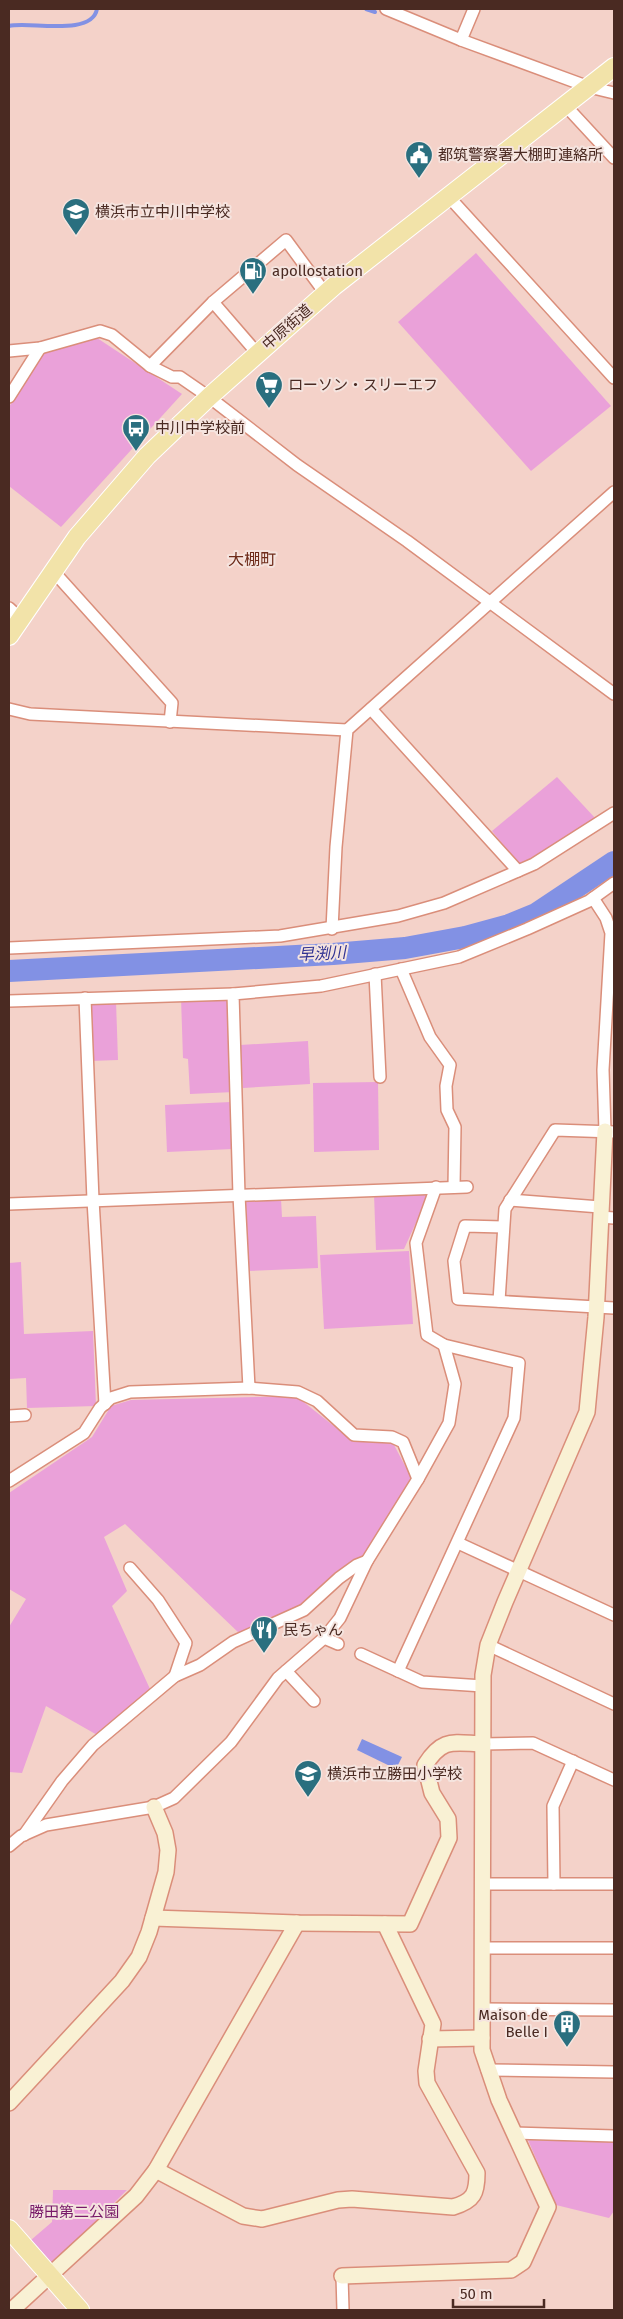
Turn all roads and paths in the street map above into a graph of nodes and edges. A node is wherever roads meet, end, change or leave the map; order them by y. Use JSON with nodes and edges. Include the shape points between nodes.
{"nodes":[{"id":1,"x":386,"y":9,"type":"edge"},
{"id":2,"x":474,"y":9,"type":"edge"},
{"id":3,"x":461,"y":40,"type":"junction"},
{"id":4,"x":614,"y":67,"type":"edge"},
{"id":5,"x":589,"y":86,"type":"junction"},
{"id":6,"x":614,"y":93,"type":"edge"},
{"id":7,"x":565,"y":105,"type":"junction"},
{"id":8,"x":614,"y":158,"type":"edge"},
{"id":9,"x":449,"y":197,"type":"junction"},
{"id":10,"x":325,"y":293,"type":"junction"},
{"id":11,"x":213,"y":302,"type":"junction"},
{"id":12,"x":40,"y":348,"type":"junction"},
{"id":13,"x":9,"y":351,"type":"edge"},
{"id":14,"x":257,"y":353,"type":"junction"},
{"id":15,"x":150,"y":366,"type":"junction"},
{"id":16,"x":614,"y":378,"type":"edge"},
{"id":17,"x":9,"y":396,"type":"edge"},
{"id":18,"x":209,"y":397,"type":"junction"},
{"id":19,"x":614,"y":492,"type":"edge"},
{"id":20,"x":54,"y":572,"type":"junction"},
{"id":21,"x":489,"y":601,"type":"junction"},
{"id":22,"x":15,"y":614,"type":"edge"},
{"id":23,"x":9,"y":636,"type":"edge"},
{"id":24,"x":614,"y":694,"type":"edge"},
{"id":25,"x":9,"y":709,"type":"edge"},
{"id":26,"x":371,"y":709,"type":"junction"},
{"id":27,"x":170,"y":722,"type":"junction"},
{"id":28,"x":347,"y":730,"type":"junction"},
{"id":29,"x":614,"y":813,"type":"edge"},
{"id":30,"x":518,"y":871,"type":"junction"},
{"id":31,"x":614,"y":883,"type":"edge"},
{"id":32,"x":593,"y":898,"type":"junction"},
{"id":33,"x":332,"y":928,"type":"junction"},
{"id":34,"x":9,"y":948,"type":"edge"},
{"id":35,"x":612,"y":961,"type":"edge"},
{"id":36,"x":401,"y":969,"type":"junction"},
{"id":37,"x":375,"y":974,"type":"junction"},
{"id":38,"x":233,"y":994,"type":"junction"},
{"id":39,"x":85,"y":998,"type":"junction"},
{"id":40,"x":9,"y":1001,"type":"edge"},
{"id":41,"x":609,"y":1054,"type":"edge"},
{"id":42,"x":380,"y":1077,"type":"dead end"},
{"id":43,"x":610,"y":1132,"type":"edge"},
{"id":44,"x":436,"y":1187,"type":"junction"},
{"id":45,"x":454,"y":1187,"type":"junction"},
{"id":46,"x":467,"y":1187,"type":"dead end"},
{"id":47,"x":239,"y":1195,"type":"junction"},
{"id":48,"x":92,"y":1200,"type":"junction"},
{"id":49,"x":510,"y":1200,"type":"junction"},
{"id":50,"x":9,"y":1204,"type":"edge"},
{"id":51,"x":605,"y":1214,"type":"edge"},
{"id":52,"x":502,"y":1227,"type":"junction"},
{"id":53,"x":499,"y":1301,"type":"junction"},
{"id":54,"x":596,"y":1307,"type":"junction"},
{"id":55,"x":614,"y":1308,"type":"edge"},
{"id":56,"x":444,"y":1345,"type":"junction"},
{"id":57,"x":250,"y":1388,"type":"junction"},
{"id":58,"x":105,"y":1404,"type":"junction"},
{"id":59,"x":25,"y":1415,"type":"dead end"},
{"id":60,"x":9,"y":1416,"type":"edge"},
{"id":61,"x":418,"y":1479,"type":"junction"},
{"id":62,"x":9,"y":1481,"type":"edge"},
{"id":63,"x":458,"y":1542,"type":"junction"},
{"id":64,"x":367,"y":1561,"type":"junction"},
{"id":65,"x":130,"y":1568,"type":"dead end"},
{"id":66,"x":518,"y":1571,"type":"junction"},
{"id":67,"x":614,"y":1615,"type":"edge"},
{"id":68,"x":324,"y":1638,"type":"junction"},
{"id":69,"x":338,"y":1644,"type":"dead end"},
{"id":70,"x":488,"y":1645,"type":"junction"},
{"id":71,"x":360,"y":1654,"type":"dead end"},
{"id":72,"x":286,"y":1671,"type":"junction"},
{"id":73,"x":398,"y":1671,"type":"junction"},
{"id":74,"x":175,"y":1676,"type":"junction"},
{"id":75,"x":483,"y":1686,"type":"junction"},
{"id":76,"x":314,"y":1701,"type":"dead end"},
{"id":77,"x":614,"y":1704,"type":"edge"},
{"id":78,"x":483,"y":1744,"type":"junction"},
{"id":79,"x":573,"y":1761,"type":"junction"},
{"id":80,"x":614,"y":1780,"type":"edge"},
{"id":81,"x":154,"y":1807,"type":"junction"},
{"id":82,"x":24,"y":1835,"type":"junction"},
{"id":83,"x":9,"y":1846,"type":"edge"},
{"id":84,"x":484,"y":1884,"type":"junction"},
{"id":85,"x":554,"y":1884,"type":"junction"},
{"id":86,"x":614,"y":1884,"type":"edge"},
{"id":87,"x":153,"y":1918,"type":"junction"},
{"id":88,"x":297,"y":1923,"type":"junction"},
{"id":89,"x":385,"y":1924,"type":"junction"},
{"id":90,"x":483,"y":1948,"type":"junction"},
{"id":91,"x":614,"y":1948,"type":"edge"},
{"id":92,"x":483,"y":2009,"type":"junction"},
{"id":93,"x":614,"y":2010,"type":"edge"},
{"id":94,"x":482,"y":2038,"type":"junction"},
{"id":95,"x":430,"y":2039,"type":"junction"},
{"id":96,"x":487,"y":2070,"type":"junction"},
{"id":97,"x":614,"y":2072,"type":"edge"},
{"id":98,"x":9,"y":2103,"type":"edge"},
{"id":99,"x":514,"y":2134,"type":"junction"},
{"id":100,"x":614,"y":2136,"type":"edge"},
{"id":101,"x":156,"y":2170,"type":"junction"},
{"id":102,"x":9,"y":2229,"type":"edge"},
{"id":103,"x":50,"y":2275,"type":"junction"},
{"id":104,"x":342,"y":2276,"type":"joint"},
{"id":105,"x":12,"y":2310,"type":"edge"},
{"id":106,"x":80,"y":2310,"type":"edge"},
{"id":107,"x":343,"y":2310,"type":"edge"}],
"edges":[{"from":1,"to":3,"type":"street"},
{"from":2,"to":3,"type":"street"},
{"from":3,"to":5,"type":"street"},
{"from":4,"to":5,"type":"main road","name":"中原街道"},
{"from":5,"to":6,"type":"street"},
{"from":5,"to":7,"type":"main road","name":"中原街道"},
{"from":7,"to":8,"type":"street"},
{"from":7,"to":9,"type":"main road","name":"中原街道"},
{"from":9,"to":10,"type":"main road","name":"中原街道"},
{"from":9,"to":16,"type":"street"},
{"from":10,"to":11,"type":"street","via":[[286,240]]},
{"from":10,"to":14,"type":"main road","name":"中原街道"},
{"from":11,"to":14,"type":"street"},
{"from":11,"to":15,"type":"street"},
{"from":12,"to":13,"type":"street"},
{"from":12,"to":15,"type":"street","via":[[100,331],[112,335]]},
{"from":12,"to":17,"type":"street"},
{"from":14,"to":18,"type":"main road","name":"中原街道"},
{"from":15,"to":18,"type":"street","via":[[172,377],[180,377]]},
{"from":18,"to":20,"type":"main road","name":"中原街道","via":[[147,456],[77,537]]},
{"from":18,"to":21,"type":"street"},
{"from":19,"to":21,"type":"street"},
{"from":20,"to":22,"type":"main road","name":"中原街道"},
{"from":20,"to":27,"type":"street","via":[[172,703]]},
{"from":21,"to":24,"type":"street"},
{"from":21,"to":26,"type":"street"},
{"from":22,"to":23,"type":"main road","name":"中原街道"},
{"from":25,"to":27,"type":"street","via":[[30,714]]},
{"from":26,"to":28,"type":"street"},
{"from":26,"to":30,"type":"street"},
{"from":27,"to":28,"type":"street"},
{"from":28,"to":33,"type":"street"},
{"from":29,"to":30,"type":"street"},
{"from":30,"to":33,"type":"street","via":[[444,903],[398,916]]},
{"from":31,"to":32,"type":"street"},
{"from":32,"to":35,"type":"street","via":[[611,933]]},
{"from":32,"to":36,"type":"street","via":[[459,957]]},
{"from":33,"to":34,"type":"street","via":[[280,936]]},
{"from":35,"to":41,"type":"street"},
{"from":36,"to":37,"type":"street"},
{"from":36,"to":45,"type":"street","via":[[430,1037],[450,1065],[446,1086],[447,1110],[456,1127]]},
{"from":37,"to":38,"type":"street","via":[[321,986]]},
{"from":37,"to":42,"type":"street"},
{"from":38,"to":39,"type":"street"},
{"from":38,"to":47,"type":"street"},
{"from":39,"to":40,"type":"street"},
{"from":39,"to":48,"type":"street"},
{"from":41,"to":43,"type":"street"},
{"from":43,"to":49,"type":"street","via":[[555,1130]]},
{"from":43,"to":51,"type":"street"},
{"from":44,"to":45,"type":"street"},
{"from":44,"to":47,"type":"street"},
{"from":44,"to":56,"type":"street","via":[[416,1243],[427,1335]]},
{"from":45,"to":46,"type":"street"},
{"from":47,"to":48,"type":"street"},
{"from":47,"to":57,"type":"street"},
{"from":48,"to":50,"type":"street"},
{"from":48,"to":58,"type":"street"},
{"from":49,"to":51,"type":"street"},
{"from":49,"to":52,"type":"street"},
{"from":51,"to":54,"type":"street"},
{"from":52,"to":53,"type":"street"},
{"from":52,"to":53,"type":"street","via":[[465,1226],[454,1260],[458,1299]]},
{"from":53,"to":54,"type":"street"},
{"from":54,"to":55,"type":"street"},
{"from":54,"to":66,"type":"street","via":[[588,1412]]},
{"from":56,"to":61,"type":"street","via":[[455,1384],[449,1423]]},
{"from":56,"to":63,"type":"street","via":[[519,1363],[514,1418]]},
{"from":57,"to":58,"type":"street","via":[[130,1392],[111,1398]]},
{"from":57,"to":61,"type":"street","via":[[298,1392],[317,1400],[354,1435],[392,1437],[403,1442]]},
{"from":58,"to":62,"type":"street","via":[[84,1433]]},
{"from":59,"to":60,"type":"street"},
{"from":61,"to":64,"type":"street"},
{"from":63,"to":66,"type":"street"},
{"from":63,"to":73,"type":"street"},
{"from":64,"to":68,"type":"street","via":[[348,1604]]},
{"from":64,"to":74,"type":"street","via":[[339,1578],[304,1610],[232,1642],[200,1665]]},
{"from":65,"to":74,"type":"street","via":[[158,1600],[186,1643]]},
{"from":66,"to":67,"type":"street"},
{"from":66,"to":70,"type":"street"},
{"from":68,"to":69,"type":"street"},
{"from":68,"to":72,"type":"street"},
{"from":70,"to":75,"type":"street"},
{"from":70,"to":77,"type":"street"},
{"from":71,"to":73,"type":"street"},
{"from":72,"to":76,"type":"street"},
{"from":72,"to":81,"type":"street","via":[[230,1742],[174,1798]]},
{"from":73,"to":75,"type":"street","via":[[422,1682]]},
{"from":74,"to":82,"type":"street","via":[[92,1745],[62,1780]]},
{"from":75,"to":78,"type":"street"},
{"from":78,"to":79,"type":"street","via":[[533,1743]]},
{"from":78,"to":84,"type":"street"},
{"from":78,"to":89,"type":"street","via":[[449,1743],[440,1747],[425,1765],[432,1793],[448,1819],[450,1838],[410,1924]]},
{"from":79,"to":80,"type":"street"},
{"from":79,"to":85,"type":"street","via":[[553,1806]]},
{"from":81,"to":82,"type":"street","via":[[46,1826]]},
{"from":81,"to":87,"type":"street","via":[[168,1850],[166,1872]]},
{"from":82,"to":83,"type":"street"},
{"from":84,"to":85,"type":"street"},
{"from":84,"to":90,"type":"street"},
{"from":85,"to":86,"type":"street"},
{"from":87,"to":88,"type":"street"},
{"from":87,"to":98,"type":"street","via":[[139,1957],[122,1981]]},
{"from":88,"to":89,"type":"street"},
{"from":88,"to":101,"type":"street"},
{"from":89,"to":95,"type":"street","via":[[432,2024]]},
{"from":90,"to":91,"type":"street"},
{"from":90,"to":92,"type":"street"},
{"from":92,"to":93,"type":"street"},
{"from":92,"to":94,"type":"street"},
{"from":94,"to":95,"type":"street"},
{"from":94,"to":96,"type":"street"},
{"from":95,"to":101,"type":"street","via":[[427,2083],[477,2172],[477,2189],[467,2203],[453,2207],[338,2200],[262,2218],[244,2216]]},
{"from":96,"to":97,"type":"street"},
{"from":96,"to":99,"type":"street"},
{"from":99,"to":100,"type":"street"},
{"from":99,"to":104,"type":"street","via":[[548,2207],[523,2262],[511,2270]]},
{"from":101,"to":103,"type":"street","via":[[136,2196]]},
{"from":102,"to":103,"type":"main road"},
{"from":103,"to":105,"type":"street"},
{"from":103,"to":106,"type":"main road"},
{"from":104,"to":107,"type":"street"}]}
